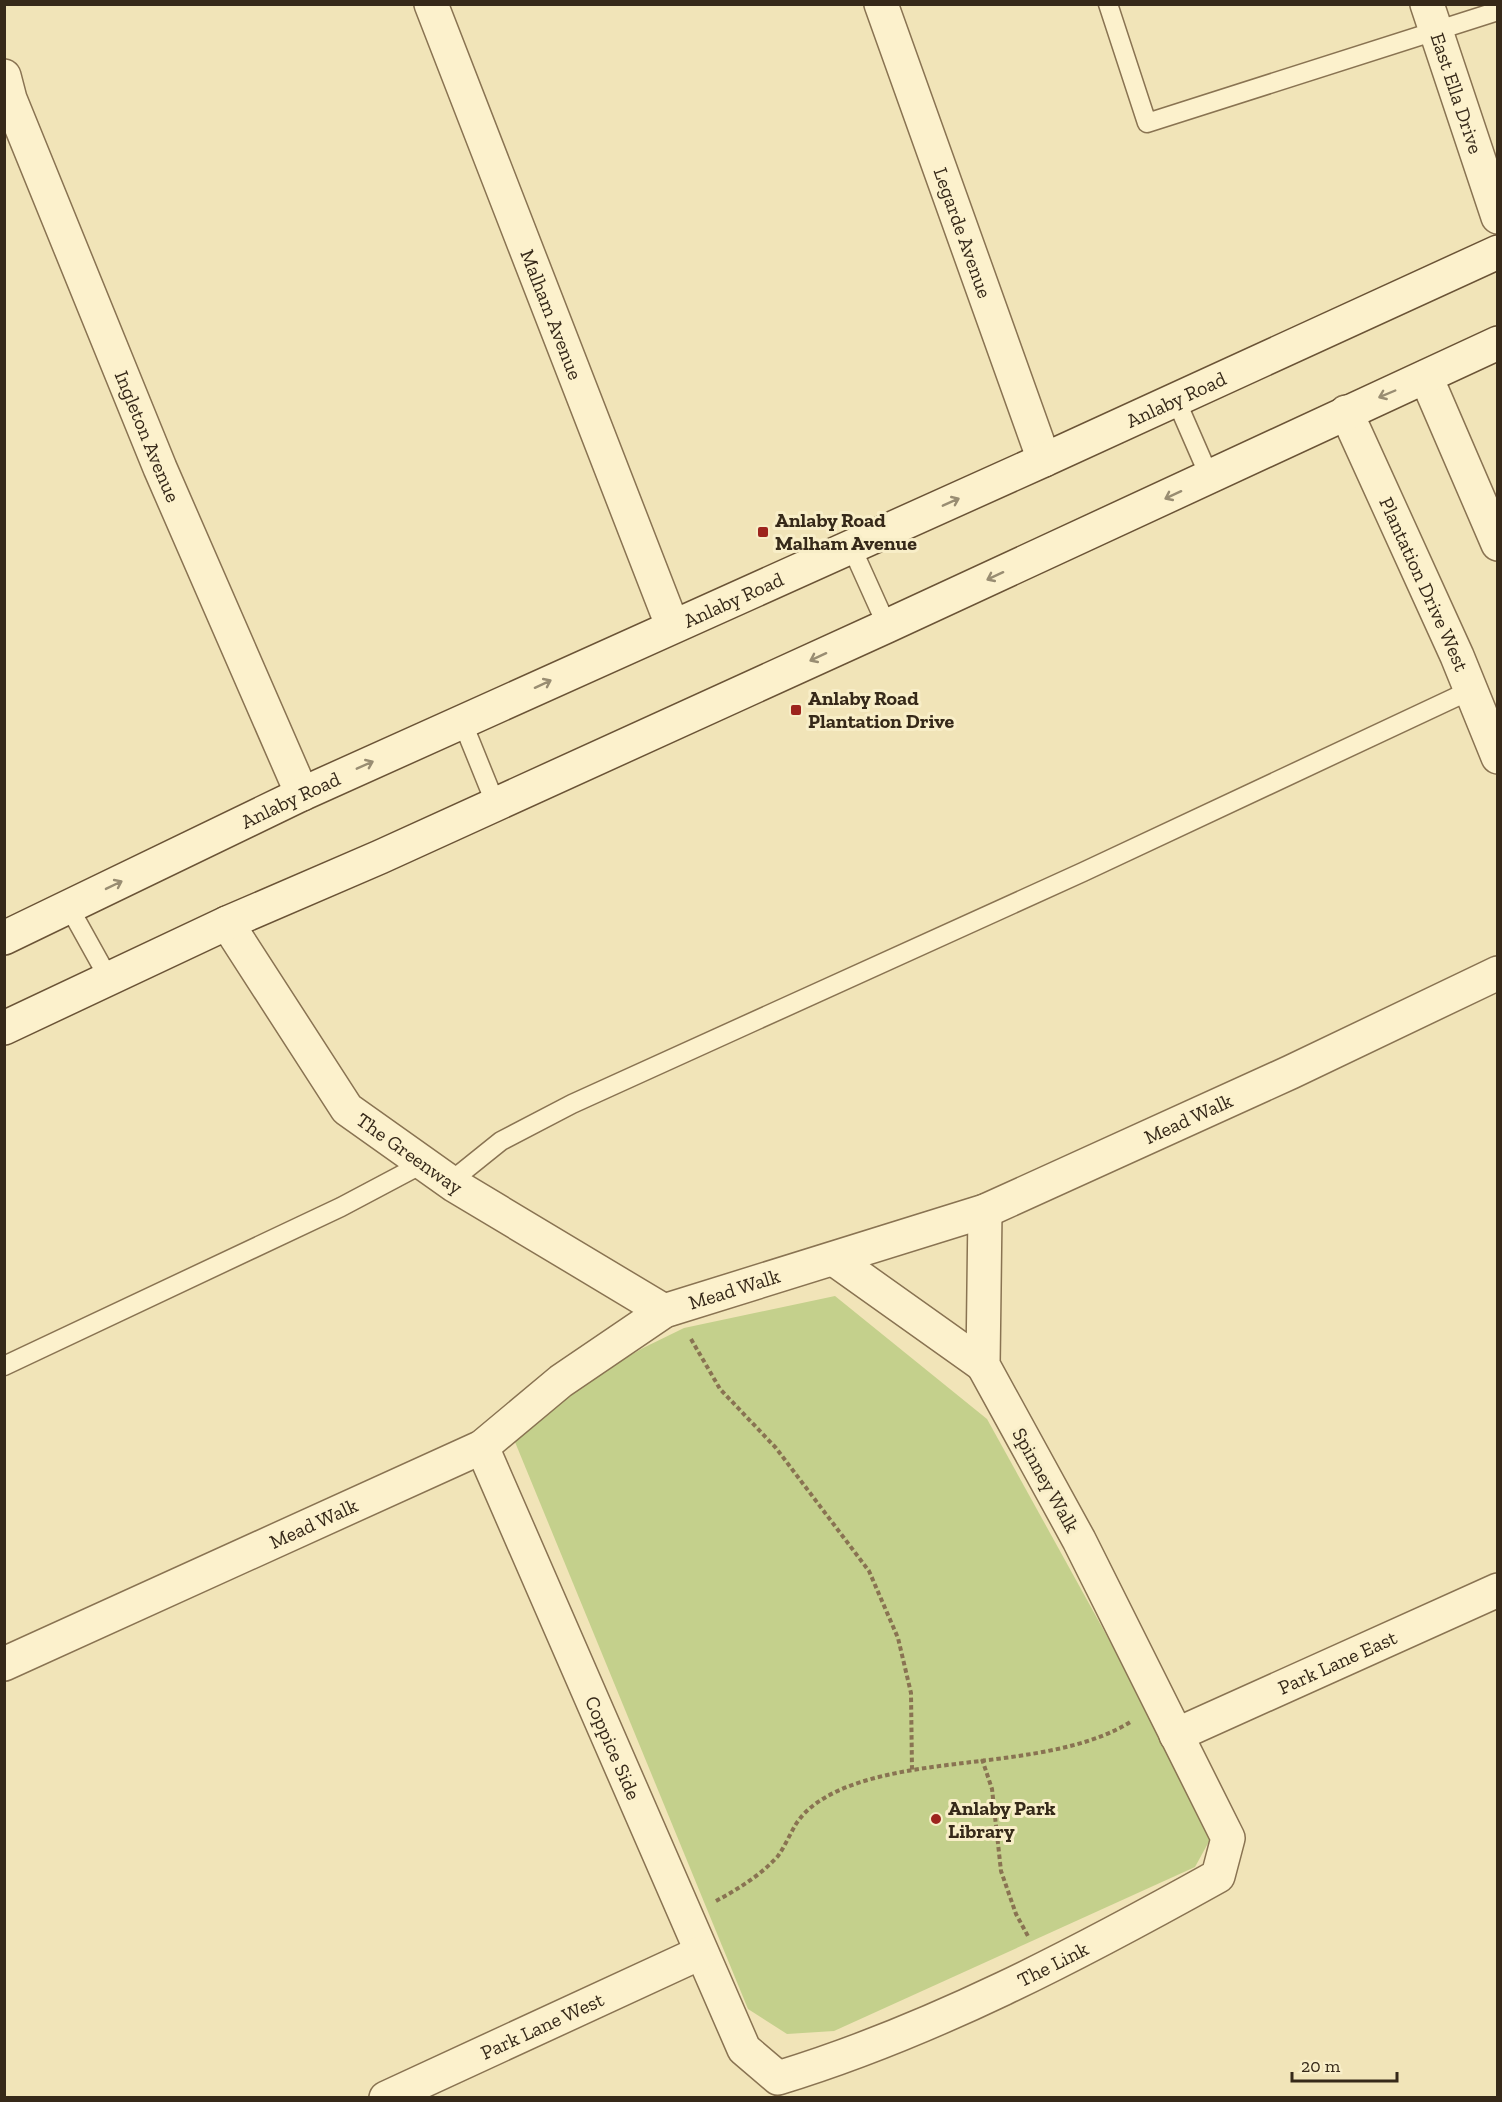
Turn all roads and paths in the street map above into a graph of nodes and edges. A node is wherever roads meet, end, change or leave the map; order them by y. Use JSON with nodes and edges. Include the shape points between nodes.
{"nodes":[{"id":1,"x":431,"y":4,"type":"edge"},
{"id":2,"x":880,"y":4,"type":"edge"},
{"id":3,"x":1108,"y":4,"type":"edge"},
{"id":4,"x":1497,"y":11,"type":"edge"},
{"id":5,"x":1431,"y":18,"type":"edge"},
{"id":6,"x":4,"y":76,"type":"edge"},
{"id":7,"x":1497,"y":217,"type":"edge"},
{"id":8,"x":1497,"y":252,"type":"edge"},
{"id":9,"x":1497,"y":343,"type":"edge"},
{"id":10,"x":1426,"y":377,"type":"junction"},
{"id":11,"x":1176,"y":400,"type":"junction"},
{"id":12,"x":1346,"y":412,"type":"junction"},
{"id":13,"x":1044,"y":460,"type":"junction"},
{"id":14,"x":1210,"y":478,"type":"junction"},
{"id":15,"x":1497,"y":543,"type":"edge"},
{"id":16,"x":851,"y":546,"type":"junction"},
{"id":17,"x":672,"y":625,"type":"junction"},
{"id":18,"x":887,"y":626,"type":"junction"},
{"id":19,"x":1471,"y":690,"type":"junction"},
{"id":20,"x":462,"y":721,"type":"junction"},
{"id":21,"x":1497,"y":757,"type":"edge"},
{"id":22,"x":302,"y":794,"type":"junction"},
{"id":23,"x":496,"y":805,"type":"junction"},
{"id":24,"x":69,"y":907,"type":"junction"},
{"id":25,"x":227,"y":923,"type":"junction"},
{"id":26,"x":4,"y":938,"type":"edge"},
{"id":27,"x":1497,"y":973,"type":"edge"},
{"id":28,"x":109,"y":979,"type":"junction"},
{"id":29,"x":4,"y":1028,"type":"edge"},
{"id":30,"x":424,"y":1163,"type":"junction"},
{"id":31,"x":450,"y":1182,"type":"junction"},
{"id":32,"x":985,"y":1211,"type":"junction"},
{"id":33,"x":834,"y":1259,"type":"junction"},
{"id":34,"x":664,"y":1311,"type":"junction"},
{"id":35,"x":690,"y":1338,"type":"dead end"},
{"id":36,"x":983,"y":1365,"type":"junction"},
{"id":37,"x":4,"y":1366,"type":"edge"},
{"id":38,"x":482,"y":1448,"type":"junction"},
{"id":39,"x":1497,"y":1590,"type":"edge"},
{"id":40,"x":4,"y":1664,"type":"edge"},
{"id":41,"x":1138,"y":1712,"type":"dead end"},
{"id":42,"x":1176,"y":1735,"type":"junction"},
{"id":43,"x":982,"y":1759,"type":"junction"},
{"id":44,"x":912,"y":1770,"type":"junction"},
{"id":45,"x":706,"y":1906,"type":"dead end"},
{"id":46,"x":1031,"y":1941,"type":"dead end"},
{"id":47,"x":700,"y":1953,"type":"junction"},
{"id":48,"x":744,"y":2049,"type":"joint"},
{"id":49,"x":386,"y":2097,"type":"edge"}],
"edges":[{"from":1,"to":17,"type":"street","name":"Malham Avenue"},
{"from":2,"to":13,"type":"street","name":"Legarde Avenue"},
{"from":3,"to":5,"type":"lane","via":[[1147,123]]},
{"from":4,"to":5,"type":"lane"},
{"from":5,"to":7,"type":"street","name":"East Ella Drive"},
{"from":6,"to":22,"type":"street","name":"Ingleton Avenue","via":[[160,468]]},
{"from":8,"to":11,"type":"street","name":"Anlaby Road"},
{"from":9,"to":10,"type":"street"},
{"from":10,"to":12,"type":"street","one_way":true},
{"from":10,"to":15,"type":"street"},
{"from":11,"to":13,"type":"street","name":"Anlaby Road"},
{"from":11,"to":14,"type":"lane"},
{"from":12,"to":14,"type":"street"},
{"from":12,"to":19,"type":"street","name":"Plantation Drive West"},
{"from":16,"to":13,"type":"street","name":"Anlaby Road","one_way":true},
{"from":14,"to":18,"type":"street","one_way":true},
{"from":16,"to":17,"type":"street","name":"Anlaby Road"},
{"from":16,"to":18,"type":"lane"},
{"from":20,"to":17,"type":"street","name":"Anlaby Road","one_way":true},
{"from":18,"to":23,"type":"street","one_way":true},
{"from":19,"to":21,"type":"street","name":"Plantation Drive West"},
{"from":19,"to":31,"type":"lane","via":[[1083,872],[572,1104],[501,1141]]},
{"from":22,"to":20,"type":"street","name":"Anlaby Road","one_way":true},
{"from":20,"to":23,"type":"lane"},
{"from":24,"to":22,"type":"street","name":"Anlaby Road","one_way":true},
{"from":23,"to":25,"type":"street"},
{"from":24,"to":26,"type":"street","name":"Anlaby Road"},
{"from":24,"to":28,"type":"lane"},
{"from":25,"to":28,"type":"street"},
{"from":25,"to":30,"type":"street","name":"The Greenway","via":[[347,1109]]},
{"from":27,"to":32,"type":"street","name":"Mead Walk"},
{"from":28,"to":29,"type":"street"},
{"from":30,"to":31,"type":"street","name":"The Greenway"},
{"from":30,"to":37,"type":"lane","via":[[340,1207]]},
{"from":31,"to":34,"type":"street","name":"The Greenway"},
{"from":32,"to":33,"type":"street","name":"Mead Walk"},
{"from":32,"to":36,"type":"street","name":"Spinney Walk"},
{"from":33,"to":34,"type":"street","name":"Mead Walk"},
{"from":33,"to":36,"type":"street"},
{"from":34,"to":38,"type":"street","name":"Mead Walk","via":[[561,1381]]},
{"from":35,"to":44,"type":"path","via":[[720,1389],[776,1448],[869,1570],[898,1638],[911,1693]]},
{"from":36,"to":42,"type":"street","name":"Spinney Walk","via":[[1079,1540]]},
{"from":38,"to":40,"type":"street","name":"Mead Walk"},
{"from":38,"to":47,"type":"street","name":"Coppice Side"},
{"from":39,"to":42,"type":"street","name":"Park Lane East"},
{"from":41,"to":43,"type":"path","via":[[1132,1722],[1095,1739],[1028,1754]]},
{"from":42,"to":48,"type":"street","name":"The Link","via":[[1228,1838],[1218,1876],[975,2001],[840,2059],[778,2078]]},
{"from":43,"to":44,"type":"path"},
{"from":43,"to":46,"type":"path","via":[[992,1789],[1001,1871]]},
{"from":44,"to":45,"type":"path","via":[[856,1783],[825,1796],[798,1821],[777,1856],[742,1887]]},
{"from":47,"to":48,"type":"street","name":"Coppice Side"},
{"from":47,"to":49,"type":"street","name":"Park Lane West"}]}
